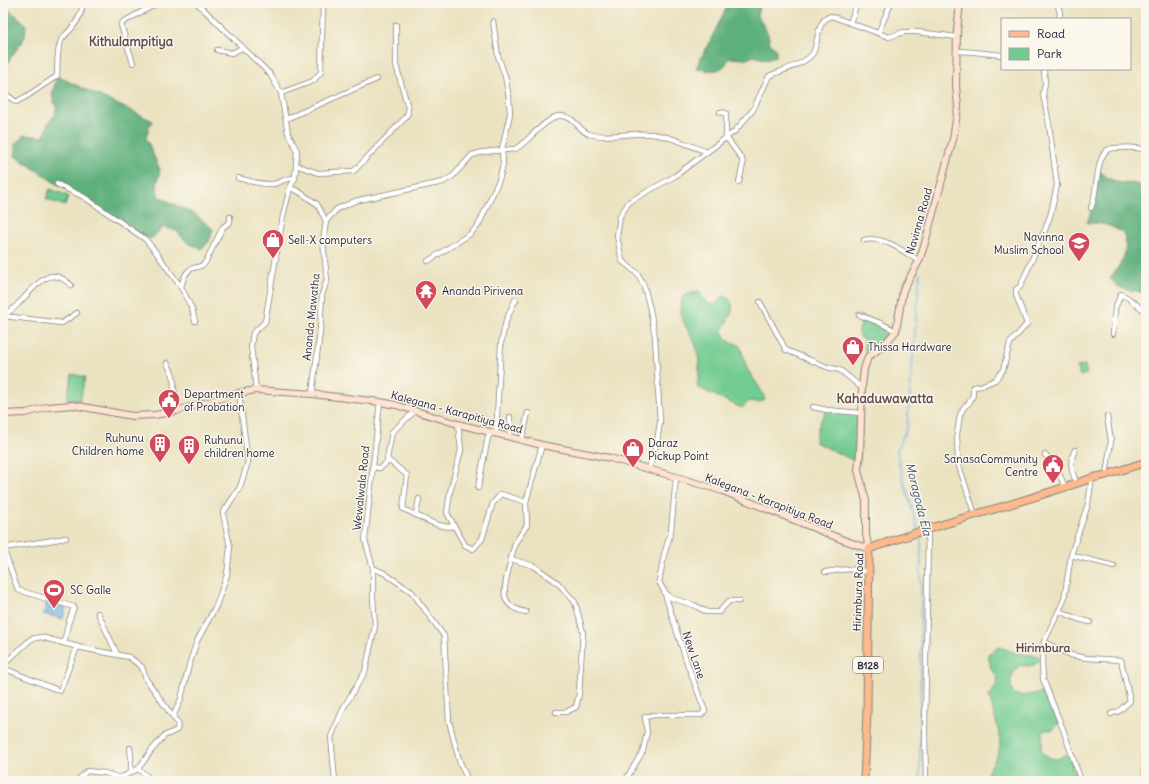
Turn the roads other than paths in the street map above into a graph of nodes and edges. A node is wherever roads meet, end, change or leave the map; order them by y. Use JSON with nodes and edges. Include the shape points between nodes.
{"nodes":[{"id":1,"x":158,"y":3,"type":"edge"},
{"id":2,"x":197,"y":3,"type":"edge"},
{"id":3,"x":323,"y":3,"type":"edge"},
{"id":4,"x":857,"y":3,"type":"edge"},
{"id":5,"x":891,"y":3,"type":"edge"},
{"id":6,"x":960,"y":3,"type":"edge"},
{"id":7,"x":82,"y":5,"type":"edge"},
{"id":8,"x":1058,"y":6,"type":"dead end"},
{"id":9,"x":1059,"y":18,"type":"edge"},
{"id":10,"x":493,"y":21,"type":"dead end"},
{"id":11,"x":850,"y":22,"type":"junction"},
{"id":12,"x":396,"y":25,"type":"dead end"},
{"id":13,"x":880,"y":34,"type":"junction"},
{"id":14,"x":958,"y":37,"type":"junction"},
{"id":15,"x":242,"y":48,"type":"junction"},
{"id":16,"x":217,"y":50,"type":"dead end"},
{"id":17,"x":957,"y":51,"type":"junction"},
{"id":18,"x":1001,"y":55,"type":"edge"},
{"id":19,"x":133,"y":63,"type":"dead end"},
{"id":20,"x":1044,"y":70,"type":"edge"},
{"id":21,"x":377,"y":79,"type":"dead end"},
{"id":22,"x":3,"y":92,"type":"edge"},
{"id":23,"x":281,"y":93,"type":"junction"},
{"id":24,"x":720,"y":112,"type":"dead end"},
{"id":25,"x":286,"y":119,"type":"junction"},
{"id":26,"x":726,"y":138,"type":"junction"},
{"id":27,"x":1146,"y":146,"type":"edge"},
{"id":28,"x":502,"y":149,"type":"junction"},
{"id":29,"x":707,"y":152,"type":"junction"},
{"id":30,"x":296,"y":165,"type":"junction"},
{"id":31,"x":238,"y":178,"type":"dead end"},
{"id":32,"x":295,"y":178,"type":"junction"},
{"id":33,"x":739,"y":182,"type":"dead end"},
{"id":34,"x":57,"y":184,"type":"dead end"},
{"id":35,"x":290,"y":188,"type":"junction"},
{"id":36,"x":1091,"y":208,"type":"dead end"},
{"id":37,"x":230,"y":217,"type":"dead end"},
{"id":38,"x":326,"y":221,"type":"junction"},
{"id":39,"x":864,"y":240,"type":"dead end"},
{"id":40,"x":428,"y":261,"type":"dead end"},
{"id":41,"x":919,"y":261,"type":"junction"},
{"id":42,"x":71,"y":285,"type":"dead end"},
{"id":43,"x":180,"y":287,"type":"junction"},
{"id":44,"x":516,"y":301,"type":"dead end"},
{"id":45,"x":760,"y":302,"type":"dead end"},
{"id":46,"x":1146,"y":312,"type":"edge"},
{"id":47,"x":77,"y":313,"type":"dead end"},
{"id":48,"x":860,"y":315,"type":"dead end"},
{"id":49,"x":3,"y":316,"type":"edge"},
{"id":50,"x":195,"y":321,"type":"dead end"},
{"id":51,"x":896,"y":331,"type":"junction"},
{"id":52,"x":1113,"y":334,"type":"dead end"},
{"id":53,"x":167,"y":363,"type":"dead end"},
{"id":54,"x":862,"y":388,"type":"junction"},
{"id":55,"x":256,"y":390,"type":"junction"},
{"id":56,"x":239,"y":393,"type":"junction"},
{"id":57,"x":312,"y":394,"type":"junction"},
{"id":58,"x":380,"y":402,"type":"junction"},
{"id":59,"x":813,"y":407,"type":"dead end"},
{"id":60,"x":176,"y":411,"type":"junction"},
{"id":61,"x":416,"y":411,"type":"junction"},
{"id":62,"x":528,"y":413,"type":"dead end"},
{"id":63,"x":862,"y":413,"type":"junction"},
{"id":64,"x":3,"y":414,"type":"edge"},
{"id":65,"x":1107,"y":416,"type":"dead end"},
{"id":66,"x":510,"y":417,"type":"dead end"},
{"id":67,"x":458,"y":424,"type":"junction"},
{"id":68,"x":494,"y":433,"type":"junction"},
{"id":69,"x":510,"y":437,"type":"junction"},
{"id":70,"x":522,"y":440,"type":"junction"},
{"id":71,"x":542,"y":445,"type":"junction"},
{"id":72,"x":1075,"y":450,"type":"dead end"},
{"id":73,"x":1044,"y":455,"type":"dead end"},
{"id":74,"x":389,"y":461,"type":"junction"},
{"id":75,"x":1146,"y":462,"type":"edge"},
{"id":76,"x":372,"y":467,"type":"junction"},
{"id":77,"x":649,"y":469,"type":"junction"},
{"id":78,"x":1106,"y":475,"type":"junction"},
{"id":79,"x":676,"y":477,"type":"junction"},
{"id":80,"x":1092,"y":478,"type":"junction"},
{"id":81,"x":1077,"y":483,"type":"junction"},
{"id":82,"x":1065,"y":487,"type":"junction"},
{"id":83,"x":478,"y":488,"type":"dead end"},
{"id":84,"x":419,"y":499,"type":"dead end"},
{"id":85,"x":526,"y":502,"type":"junction"},
{"id":86,"x":416,"y":514,"type":"junction"},
{"id":87,"x":976,"y":515,"type":"junction"},
{"id":88,"x":454,"y":526,"type":"junction"},
{"id":89,"x":926,"y":529,"type":"junction"},
{"id":90,"x":66,"y":538,"type":"dead end"},
{"id":91,"x":869,"y":549,"type":"junction"},
{"id":92,"x":1071,"y":555,"type":"junction"},
{"id":93,"x":511,"y":559,"type":"junction"},
{"id":94,"x":1114,"y":566,"type":"dead end"},
{"id":95,"x":373,"y":568,"type":"junction"},
{"id":96,"x":825,"y":572,"type":"dead end"},
{"id":97,"x":868,"y":572,"type":"junction"},
{"id":98,"x":664,"y":591,"type":"junction"},
{"id":99,"x":739,"y":601,"type":"dead end"},
{"id":100,"x":1059,"y":611,"type":"junction"},
{"id":101,"x":526,"y":612,"type":"dead end"},
{"id":102,"x":98,"y":613,"type":"dead end"},
{"id":103,"x":1090,"y":622,"type":"dead end"},
{"id":104,"x":1044,"y":642,"type":"junction"},
{"id":105,"x":64,"y":643,"type":"junction"},
{"id":106,"x":76,"y":647,"type":"junction"},
{"id":107,"x":117,"y":654,"type":"junction"},
{"id":108,"x":3,"y":665,"type":"edge"},
{"id":109,"x":3,"y":668,"type":"edge"},
{"id":110,"x":556,"y":712,"type":"dead end"},
{"id":111,"x":1111,"y":714,"type":"dead end"},
{"id":112,"x":173,"y":717,"type":"junction"},
{"id":113,"x":130,"y":748,"type":"dead end"},
{"id":114,"x":1144,"y":748,"type":"dead end"},
{"id":115,"x":138,"y":769,"type":"junction"},
{"id":116,"x":131,"y":772,"type":"junction"},
{"id":117,"x":78,"y":781,"type":"edge"},
{"id":118,"x":153,"y":781,"type":"edge"},
{"id":119,"x":335,"y":781,"type":"edge"},
{"id":120,"x":468,"y":781,"type":"edge"},
{"id":121,"x":625,"y":781,"type":"edge"},
{"id":122,"x":864,"y":781,"type":"edge"},
{"id":123,"x":926,"y":781,"type":"edge"},
{"id":124,"x":1081,"y":781,"type":"edge"},
{"id":125,"x":1145,"y":781,"type":"edge"}],
"edges":[{"from":1,"to":19,"type":"street","via":[[121,25]]},
{"from":2,"to":15,"type":"street"},
{"from":3,"to":23,"type":"street","via":[[321,72],[312,81]]},
{"from":4,"to":11,"type":"street"},
{"from":5,"to":13,"type":"street"},
{"from":6,"to":14,"type":"main road","name":"Navinna Road"},
{"from":7,"to":22,"type":"street","via":[[78,19],[58,46],[57,76],[16,102]]},
{"from":8,"to":9,"type":"street"},
{"from":10,"to":28,"type":"street","via":[[498,56],[509,98],[510,114]]},
{"from":11,"to":13,"type":"street"},
{"from":11,"to":26,"type":"street","via":[[831,16],[826,18],[822,22],[813,53],[802,62],[769,76],[753,110],[736,131]]},
{"from":12,"to":30,"type":"street","via":[[396,65],[408,108],[404,119],[354,171],[318,173]]},
{"from":13,"to":14,"type":"street","via":[[889,38],[904,32]]},
{"from":14,"to":17,"type":"main road","name":"Navinna Road"},
{"from":15,"to":16,"type":"street","via":[[232,53]]},
{"from":15,"to":23,"type":"street","via":[[270,74]]},
{"from":17,"to":18,"type":"street"},
{"from":17,"to":41,"type":"main road","name":"Navinna Road","via":[[956,123]]},
{"from":20,"to":87,"type":"street","via":[[1043,94],[1057,182],[1045,230],[1020,286],[1016,289],[1027,324],[1010,342],[1003,370],[995,380],[973,387],[973,395],[960,416],[958,463]]},
{"from":21,"to":25,"type":"street"},
{"from":23,"to":25,"type":"street"},
{"from":24,"to":26,"type":"street","via":[[726,113]]},
{"from":25,"to":30,"type":"street","via":[[288,133],[297,151]]},
{"from":26,"to":29,"type":"street"},
{"from":26,"to":33,"type":"street","via":[[742,159]]},
{"from":27,"to":36,"type":"street","via":[[1143,149],[1130,146],[1108,149],[1103,154],[1098,170],[1095,200]]},
{"from":28,"to":29,"type":"street","via":[[515,149],[558,116],[570,117],[588,134],[651,134]]},
{"from":28,"to":38,"type":"street","via":[[472,155],[453,176],[443,182],[355,201],[337,210]]},
{"from":28,"to":40,"type":"street","via":[[503,164],[499,180],[478,226]]},
{"from":29,"to":77,"type":"street","via":[[675,176],[629,202],[620,216],[617,236],[622,261],[638,274],[644,286],[655,337],[660,422]]},
{"from":30,"to":32,"type":"street"},
{"from":31,"to":32,"type":"street","via":[[254,183],[274,184],[290,177]]},
{"from":32,"to":35,"type":"street"},
{"from":34,"to":43,"type":"street","via":[[84,196],[145,239]]},
{"from":35,"to":38,"type":"street","via":[[317,204]]},
{"from":35,"to":55,"type":"street","via":[[265,322],[253,333],[250,346]]},
{"from":37,"to":43,"type":"street","via":[[230,222],[223,227],[204,263],[185,274]]},
{"from":38,"to":57,"type":"street","name":"Ananda Mawatha","via":[[323,242],[327,280],[322,295]]},
{"from":39,"to":41,"type":"street","via":[[876,239]]},
{"from":41,"to":51,"type":"main road","name":"Navinna Road","via":[[903,290]]},
{"from":42,"to":49,"type":"street","via":[[58,276],[46,277]]},
{"from":43,"to":50,"type":"street"},
{"from":44,"to":68,"type":"street","via":[[506,321],[501,343]]},
{"from":45,"to":54,"type":"street","via":[[786,350],[840,370]]},
{"from":46,"to":52,"type":"street","via":[[1121,294],[1115,308]]},
{"from":47,"to":49,"type":"street","via":[[62,323]]},
{"from":48,"to":51,"type":"street"},
{"from":51,"to":54,"type":"main road","via":[[883,346],[868,357]]},
{"from":53,"to":60,"type":"street","via":[[173,375]]},
{"from":54,"to":63,"type":"main road"},
{"from":55,"to":56,"type":"main road","name":"Kalegana - Karapitiya Road"},
{"from":55,"to":57,"type":"main road","name":"Kalegana - Karapitiya Road"},
{"from":56,"to":60,"type":"main road","name":"Kalegana - Karapitiya Road"},
{"from":56,"to":112,"type":"street","via":[[248,462],[240,487],[223,513],[230,547],[227,575],[216,606],[197,641],[181,699]]},
{"from":57,"to":58,"type":"main road","name":"Kalegana - Karapitiya Road"},
{"from":58,"to":61,"type":"main road","name":"Kalegana - Karapitiya Road"},
{"from":58,"to":76,"type":"street","name":"Wewalwala Road"},
{"from":59,"to":63,"type":"street"},
{"from":60,"to":64,"type":"main road","name":"Kalegana - Karapitiya Road","via":[[132,416],[73,405]]},
{"from":61,"to":67,"type":"main road","name":"Kalegana - Karapitiya Road"},
{"from":61,"to":74,"type":"street","via":[[392,432],[387,459]]},
{"from":62,"to":70,"type":"street"},
{"from":63,"to":91,"type":"main road","via":[[858,470],[866,501],[866,535]]},
{"from":65,"to":78,"type":"street","via":[[1111,441]]},
{"from":66,"to":69,"type":"street"},
{"from":67,"to":68,"type":"main road","name":"Kalegana - Karapitiya Road"},
{"from":67,"to":88,"type":"street","via":[[461,450],[447,513]]},
{"from":68,"to":69,"type":"main road","name":"Kalegana - Karapitiya Road"},
{"from":68,"to":83,"type":"street","via":[[488,437]]},
{"from":69,"to":70,"type":"main road","name":"Kalegana - Karapitiya Road"},
{"from":70,"to":71,"type":"main road","name":"Kalegana - Karapitiya Road"},
{"from":71,"to":77,"type":"main road","name":"Kalegana - Karapitiya Road","via":[[610,458]]},
{"from":71,"to":85,"type":"street"},
{"from":72,"to":81,"type":"street","via":[[1071,463],[1072,475]]},
{"from":73,"to":82,"type":"street","via":[[1058,470]]},
{"from":74,"to":76,"type":"street","via":[[380,468]]},
{"from":74,"to":86,"type":"street","via":[[407,475],[404,509]]},
{"from":75,"to":78,"type":"main road","name":"Hirimbura Road"},
{"from":76,"to":95,"type":"street","name":"Wewalwala Road","via":[[365,540]]},
{"from":77,"to":79,"type":"main road","name":"Kalegana - Karapitiya Road"},
{"from":78,"to":80,"type":"main road","name":"Hirimbura Road"},
{"from":79,"to":91,"type":"main road","name":"Kalegana - Karapitiya Road","via":[[723,492]]},
{"from":79,"to":98,"type":"street","name":"New Lane","via":[[671,531],[659,582]]},
{"from":80,"to":81,"type":"main road","name":"Hirimbura Road"},
{"from":80,"to":92,"type":"street","via":[[1088,504]]},
{"from":81,"to":82,"type":"main road","name":"Hirimbura Road"},
{"from":82,"to":87,"type":"main road","name":"Hirimbura Road"},
{"from":84,"to":86,"type":"street"},
{"from":85,"to":88,"type":"street","via":[[501,494],[493,503],[482,539],[473,550],[465,545]]},
{"from":85,"to":93,"type":"street","via":[[527,525],[515,543]]},
{"from":86,"to":88,"type":"street","via":[[435,524],[449,528]]},
{"from":87,"to":89,"type":"main road","name":"Hirimbura Road"},
{"from":89,"to":91,"type":"main road","name":"Hirimbura Road"},
{"from":89,"to":123,"type":"street"},
{"from":90,"to":105,"type":"street","via":[[3,548],[18,590],[74,607]]},
{"from":91,"to":97,"type":"main road","name":"Hirimbura Road","number":"B128"},
{"from":92,"to":94,"type":"street"},
{"from":92,"to":100,"type":"street","via":[[1064,600]]},
{"from":93,"to":101,"type":"street","via":[[504,596],[508,604]]},
{"from":93,"to":110,"type":"street","via":[[534,566],[558,583],[575,602],[583,632],[579,694],[576,707],[566,712]]},
{"from":95,"to":119,"type":"street","name":"Wewalwala Road","via":[[376,626],[364,672],[331,737]]},
{"from":95,"to":120,"type":"street","via":[[412,592],[444,636],[449,721],[459,760]]},
{"from":96,"to":97,"type":"street","via":[[848,569]]},
{"from":97,"to":122,"type":"main road","name":"Hirimbura Road","number":"B128"},
{"from":98,"to":99,"type":"street","via":[[671,598],[707,612],[719,612],[728,600]]},
{"from":98,"to":121,"type":"street","name":"New Lane","via":[[686,663],[705,712],[701,715],[645,717],[647,732],[643,751]]},
{"from":100,"to":103,"type":"street"},
{"from":100,"to":104,"type":"street"},
{"from":102,"to":107,"type":"street"},
{"from":104,"to":111,"type":"street","via":[[1071,655],[1121,660],[1130,701],[1119,711]]},
{"from":104,"to":124,"type":"street","via":[[1043,679]]},
{"from":105,"to":106,"type":"street"},
{"from":105,"to":108,"type":"street","via":[[41,637],[31,639]]},
{"from":106,"to":107,"type":"street"},
{"from":106,"to":109,"type":"street","via":[[60,691]]},
{"from":107,"to":112,"type":"street","via":[[129,657],[142,667],[146,679]]},
{"from":112,"to":115,"type":"street","via":[[178,723],[177,730],[164,736]]},
{"from":113,"to":116,"type":"street"},
{"from":114,"to":125,"type":"street"},
{"from":115,"to":116,"type":"street"},
{"from":115,"to":118,"type":"street"},
{"from":116,"to":117,"type":"street","via":[[120,778],[105,772],[87,771]]}]}
